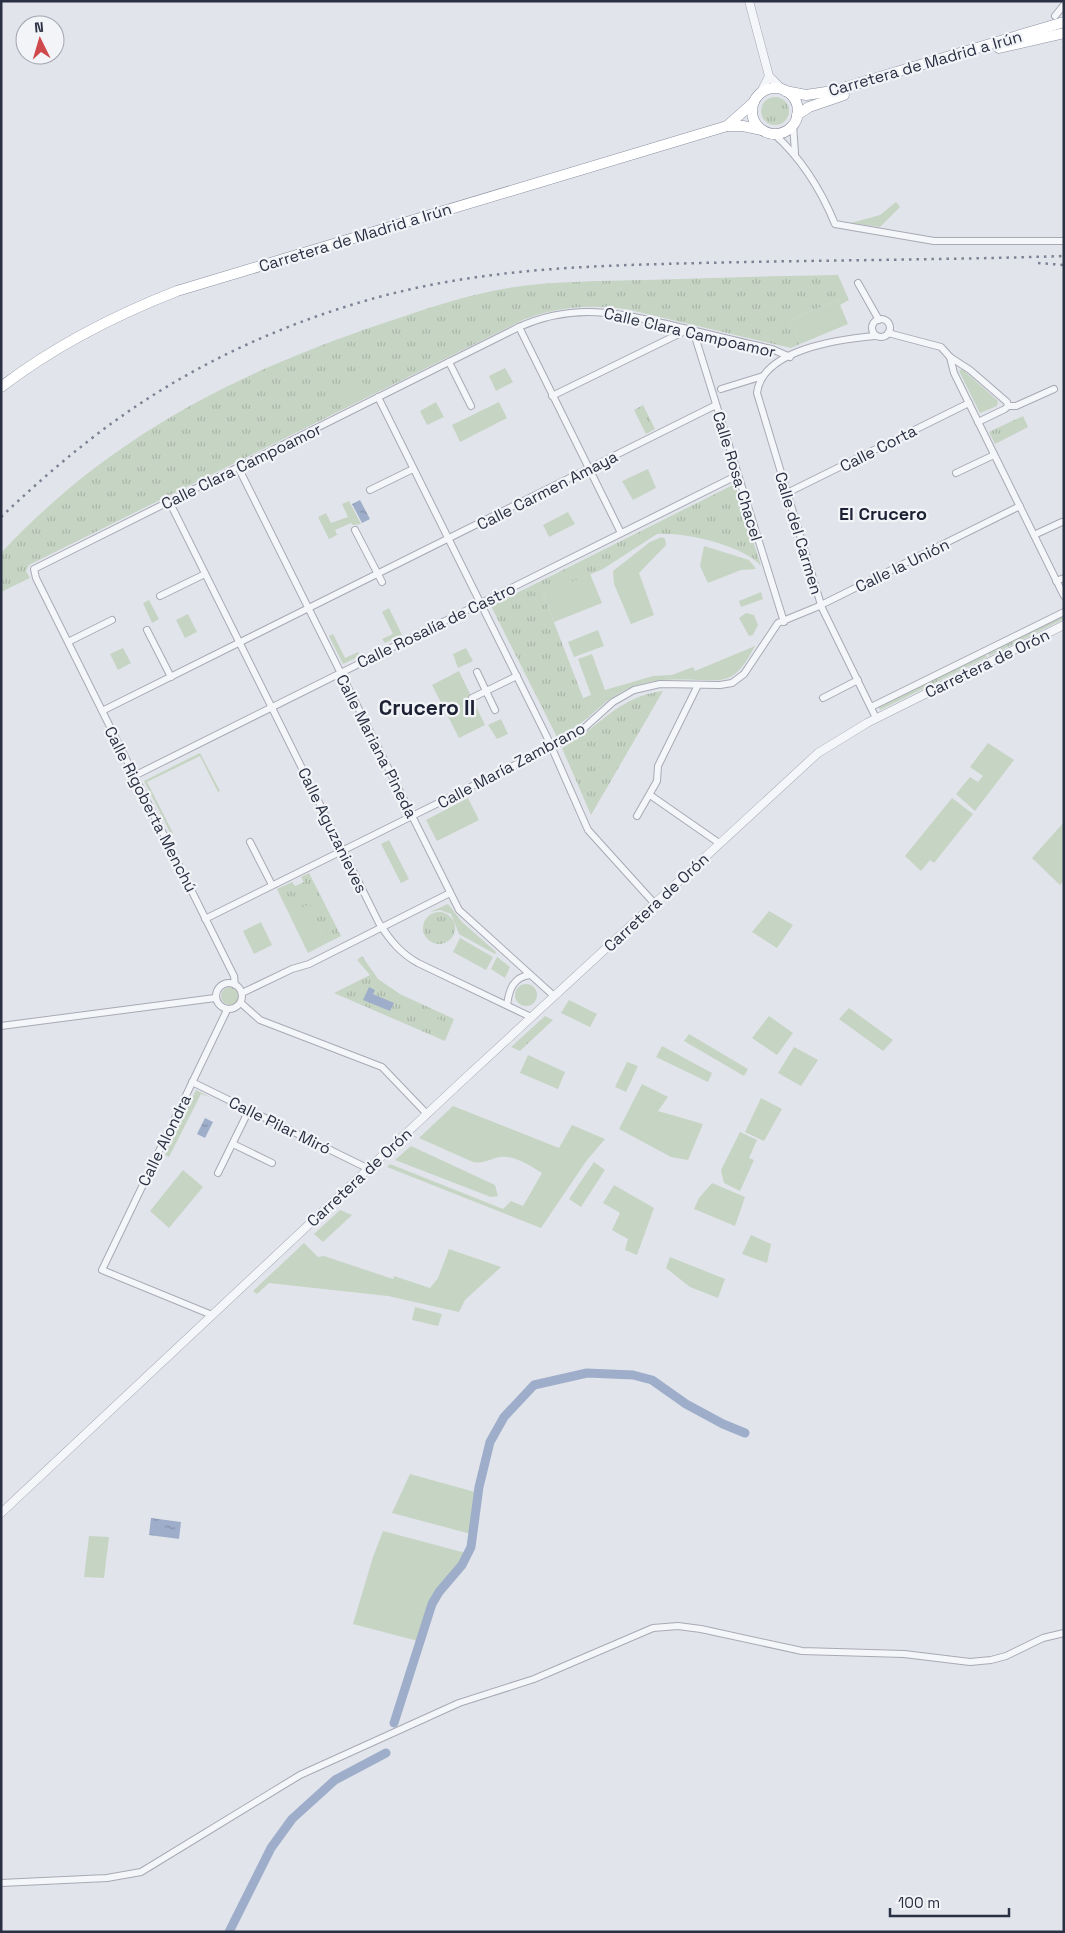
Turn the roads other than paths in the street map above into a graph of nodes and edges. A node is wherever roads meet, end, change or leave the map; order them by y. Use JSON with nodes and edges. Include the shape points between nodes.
{"nodes":[{"id":1,"x":749,"y":1,"type":"edge"},
{"id":2,"x":1064,"y":5,"type":"edge"},
{"id":3,"x":1060,"y":19,"type":"edge"},
{"id":4,"x":1064,"y":28,"type":"edge"},
{"id":5,"x":1064,"y":33,"type":"edge"},
{"id":6,"x":999,"y":48,"type":"junction"},
{"id":7,"x":769,"y":76,"type":"junction"},
{"id":8,"x":783,"y":89,"type":"junction"},
{"id":9,"x":761,"y":92,"type":"junction"},
{"id":10,"x":754,"y":102,"type":"junction"},
{"id":11,"x":796,"y":120,"type":"junction"},
{"id":12,"x":727,"y":126,"type":"junction"},
{"id":13,"x":762,"y":130,"type":"junction"},
{"id":14,"x":774,"y":134,"type":"junction"},
{"id":15,"x":795,"y":153,"type":"junction"},
{"id":16,"x":1064,"y":241,"type":"edge"},
{"id":17,"x":858,"y":282,"type":"dead end"},
{"id":18,"x":880,"y":320,"type":"junction"},
{"id":19,"x":519,"y":327,"type":"junction"},
{"id":20,"x":691,"y":330,"type":"junction"},
{"id":21,"x":888,"y":333,"type":"junction"},
{"id":22,"x":875,"y":336,"type":"junction"},
{"id":23,"x":790,"y":357,"type":"junction"},
{"id":24,"x":950,"y":357,"type":"junction"},
{"id":25,"x":449,"y":362,"type":"junction"},
{"id":26,"x":761,"y":378,"type":"junction"},
{"id":27,"x":1,"y":387,"type":"edge"},
{"id":28,"x":721,"y":389,"type":"dead end"},
{"id":29,"x":1054,"y":389,"type":"dead end"},
{"id":30,"x":552,"y":396,"type":"junction"},
{"id":31,"x":378,"y":398,"type":"junction"},
{"id":32,"x":969,"y":403,"type":"junction"},
{"id":33,"x":716,"y":405,"type":"junction"},
{"id":34,"x":471,"y":406,"type":"dead end"},
{"id":35,"x":1008,"y":406,"type":"junction"},
{"id":36,"x":978,"y":422,"type":"junction"},
{"id":37,"x":994,"y":455,"type":"junction"},
{"id":38,"x":238,"y":467,"type":"junction"},
{"id":39,"x":413,"y":468,"type":"junction"},
{"id":40,"x":588,"y":469,"type":"junction"},
{"id":41,"x":956,"y":473,"type":"dead end"},
{"id":42,"x":738,"y":475,"type":"junction"},
{"id":43,"x":370,"y":490,"type":"dead end"},
{"id":44,"x":787,"y":493,"type":"junction"},
{"id":45,"x":169,"y":501,"type":"junction"},
{"id":46,"x":1020,"y":506,"type":"junction"},
{"id":47,"x":1062,"y":522,"type":"dead end"},
{"id":48,"x":356,"y":530,"type":"dead end"},
{"id":49,"x":621,"y":533,"type":"junction"},
{"id":50,"x":1034,"y":535,"type":"junction"},
{"id":51,"x":449,"y":539,"type":"junction"},
{"id":52,"x":33,"y":570,"type":"joint"},
{"id":53,"x":205,"y":574,"type":"junction"},
{"id":54,"x":378,"y":575,"type":"junction"},
{"id":55,"x":1064,"y":578,"type":"edge"},
{"id":56,"x":1056,"y":581,"type":"junction"},
{"id":57,"x":382,"y":582,"type":"dead end"},
{"id":58,"x":160,"y":596,"type":"dead end"},
{"id":59,"x":1064,"y":596,"type":"edge"},
{"id":60,"x":481,"y":603,"type":"junction"},
{"id":61,"x":821,"y":605,"type":"junction"},
{"id":62,"x":309,"y":609,"type":"junction"},
{"id":63,"x":1064,"y":612,"type":"edge"},
{"id":64,"x":112,"y":620,"type":"dead end"},
{"id":65,"x":784,"y":622,"type":"junction"},
{"id":66,"x":1064,"y":625,"type":"edge"},
{"id":67,"x":147,"y":630,"type":"dead end"},
{"id":68,"x":68,"y":642,"type":"junction"},
{"id":69,"x":240,"y":643,"type":"junction"},
{"id":70,"x":477,"y":672,"type":"dead end"},
{"id":71,"x":340,"y":673,"type":"junction"},
{"id":72,"x":517,"y":676,"type":"junction"},
{"id":73,"x":171,"y":677,"type":"junction"},
{"id":74,"x":858,"y":680,"type":"junction"},
{"id":75,"x":698,"y":685,"type":"junction"},
{"id":76,"x":486,"y":691,"type":"junction"},
{"id":77,"x":472,"y":698,"type":"dead end"},
{"id":78,"x":823,"y":698,"type":"dead end"},
{"id":79,"x":272,"y":707,"type":"junction"},
{"id":80,"x":871,"y":707,"type":"junction"},
{"id":81,"x":495,"y":710,"type":"dead end"},
{"id":82,"x":102,"y":711,"type":"junction"},
{"id":83,"x":876,"y":718,"type":"junction"},
{"id":84,"x":552,"y":746,"type":"junction"},
{"id":85,"x":134,"y":776,"type":"junction"},
{"id":86,"x":650,"y":795,"type":"junction"},
{"id":87,"x":412,"y":816,"type":"junction"},
{"id":88,"x":637,"y":816,"type":"dead end"},
{"id":89,"x":250,"y":842,"type":"dead end"},
{"id":90,"x":718,"y":843,"type":"junction"},
{"id":91,"x":343,"y":850,"type":"junction"},
{"id":92,"x":272,"y":885,"type":"junction"},
{"id":93,"x":450,"y":893,"type":"junction"},
{"id":94,"x":654,"y":903,"type":"junction"},
{"id":95,"x":205,"y":919,"type":"junction"},
{"id":96,"x":382,"y":928,"type":"junction"},
{"id":97,"x":530,"y":975,"type":"junction"},
{"id":98,"x":235,"y":985,"type":"junction"},
{"id":99,"x":242,"y":994,"type":"junction"},
{"id":100,"x":554,"y":996,"type":"junction"},
{"id":101,"x":216,"y":998,"type":"junction"},
{"id":102,"x":241,"y":1003,"type":"junction"},
{"id":103,"x":507,"y":1006,"type":"junction"},
{"id":104,"x":227,"y":1010,"type":"junction"},
{"id":105,"x":531,"y":1017,"type":"junction"},
{"id":106,"x":1,"y":1026,"type":"edge"},
{"id":107,"x":192,"y":1082,"type":"junction"},
{"id":108,"x":249,"y":1110,"type":"junction"},
{"id":109,"x":427,"y":1114,"type":"junction"},
{"id":110,"x":233,"y":1144,"type":"junction"},
{"id":111,"x":272,"y":1163,"type":"dead end"},
{"id":112,"x":369,"y":1169,"type":"junction"},
{"id":113,"x":218,"y":1173,"type":"dead end"},
{"id":114,"x":212,"y":1315,"type":"junction"},
{"id":115,"x":1,"y":1513,"type":"edge"},
{"id":116,"x":1064,"y":1633,"type":"edge"},
{"id":117,"x":1,"y":1883,"type":"edge"}],
"edges":[{"from":1,"to":7,"type":"street"},
{"from":2,"to":3,"type":"street"},
{"from":3,"to":8,"type":"highway","name":"Carretera de Madrid a Irún","via":[[832,91],[798,95]]},
{"from":4,"to":6,"type":"highway","name":"Carretera de Madrid a Irún"},
{"from":5,"to":6,"type":"highway"},
{"from":6,"to":11,"type":"highway","name":"Carretera de Madrid a Irún","via":[[822,101]]},
{"from":7,"to":8,"type":"street"},
{"from":7,"to":9,"type":"street"},
{"from":8,"to":9,"type":"highway"},
{"from":8,"to":11,"type":"highway","via":[[795,101]]},
{"from":9,"to":10,"type":"highway"},
{"from":10,"to":12,"type":"highway","name":"Carretera de Madrid a Irún"},
{"from":10,"to":13,"type":"highway","via":[[752,116]]},
{"from":11,"to":14,"type":"highway","via":[[788,130]]},
{"from":11,"to":15,"type":"street"},
{"from":12,"to":13,"type":"highway","name":"Carretera de Madrid a Irún"},
{"from":12,"to":27,"type":"highway","name":"Carretera de Madrid a Irún","via":[[177,291],[91,328]]},
{"from":13,"to":14,"type":"highway"},
{"from":14,"to":15,"type":"street"},
{"from":15,"to":16,"type":"street","via":[[826,200],[835,224],[934,241]]},
{"from":17,"to":18,"type":"street"},
{"from":18,"to":21,"type":"street","via":[[889,325]]},
{"from":18,"to":22,"type":"street","via":[[874,322],[872,328]]},
{"from":19,"to":20,"type":"street","name":"Calle Clara Campoamor","via":[[555,315],[593,311],[624,314]]},
{"from":19,"to":25,"type":"street","name":"Calle Clara Campoamor"},
{"from":19,"to":30,"type":"street"},
{"from":20,"to":23,"type":"street","name":"Calle Clara Campoamor","via":[[772,349]]},
{"from":20,"to":30,"type":"street"},
{"from":20,"to":33,"type":"street","name":"Calle Rosa Chacel"},
{"from":21,"to":22,"type":"street","via":[[884,337]]},
{"from":21,"to":24,"type":"street","via":[[936,344]]},
{"from":22,"to":23,"type":"street","via":[[823,343]]},
{"from":23,"to":26,"type":"street","via":[[770,368]]},
{"from":24,"to":32,"type":"street"},
{"from":24,"to":35,"type":"street","via":[[970,370]]},
{"from":25,"to":31,"type":"street","name":"Calle Clara Campoamor"},
{"from":25,"to":34,"type":"street"},
{"from":26,"to":28,"type":"street"},
{"from":26,"to":44,"type":"street","name":"Calle del Carmen","via":[[757,393]]},
{"from":29,"to":35,"type":"street","via":[[1016,406]]},
{"from":30,"to":40,"type":"street"},
{"from":31,"to":38,"type":"street","name":"Calle Clara Campoamor"},
{"from":31,"to":39,"type":"street"},
{"from":32,"to":36,"type":"street"},
{"from":32,"to":44,"type":"street","name":"Calle Corta"},
{"from":33,"to":40,"type":"street","name":"Calle Carmen Amaya"},
{"from":33,"to":42,"type":"street","name":"Calle Rosa Chacel"},
{"from":35,"to":36,"type":"street"},
{"from":36,"to":37,"type":"street"},
{"from":37,"to":41,"type":"street"},
{"from":37,"to":46,"type":"street"},
{"from":38,"to":45,"type":"street","name":"Calle Clara Campoamor"},
{"from":38,"to":62,"type":"street","name":"Calle Mariana Pineda"},
{"from":39,"to":43,"type":"street"},
{"from":39,"to":51,"type":"street"},
{"from":40,"to":49,"type":"street"},
{"from":40,"to":51,"type":"street","name":"Calle Carmen Amaya"},
{"from":42,"to":49,"type":"street","name":"Calle Rosalía de Castro"},
{"from":42,"to":65,"type":"street","name":"Calle Rosa Chacel"},
{"from":44,"to":61,"type":"street","name":"Calle del Carmen"},
{"from":45,"to":52,"type":"street","name":"Calle Clara Campoamor"},
{"from":45,"to":53,"type":"street","name":"Calle Aguzanieves"},
{"from":46,"to":50,"type":"street"},
{"from":46,"to":61,"type":"street","name":"Calle la Unión"},
{"from":47,"to":50,"type":"street"},
{"from":48,"to":54,"type":"street"},
{"from":49,"to":60,"type":"street","name":"Calle Rosalía de Castro"},
{"from":50,"to":56,"type":"street"},
{"from":51,"to":54,"type":"street","name":"Calle Carmen Amaya"},
{"from":51,"to":60,"type":"street"},
{"from":52,"to":68,"type":"street","name":"Calle Rigoberta Menchú"},
{"from":53,"to":58,"type":"street"},
{"from":53,"to":69,"type":"street","name":"Calle Aguzanieves"},
{"from":54,"to":57,"type":"street"},
{"from":54,"to":62,"type":"street","name":"Calle Carmen Amaya"},
{"from":55,"to":56,"type":"street"},
{"from":56,"to":59,"type":"street"},
{"from":60,"to":71,"type":"street","name":"Calle Rosalía de Castro"},
{"from":60,"to":72,"type":"street"},
{"from":61,"to":65,"type":"street","name":"Calle la Unión"},
{"from":61,"to":74,"type":"street","name":"Calle del Carmen"},
{"from":62,"to":69,"type":"street","name":"Calle Carmen Amaya"},
{"from":62,"to":71,"type":"street","name":"Calle Mariana Pineda"},
{"from":63,"to":80,"type":"street"},
{"from":64,"to":68,"type":"street"},
{"from":65,"to":75,"type":"street","name":"Calle María Zambrano","via":[[774,627],[738,680],[724,685]]},
{"from":66,"to":83,"type":"street","name":"Carretera de Orón"},
{"from":67,"to":73,"type":"street"},
{"from":68,"to":82,"type":"street","name":"Calle Rigoberta Menchú"},
{"from":69,"to":73,"type":"street","name":"Calle Carmen Amaya"},
{"from":69,"to":79,"type":"street","name":"Calle Aguzanieves"},
{"from":70,"to":76,"type":"street"},
{"from":71,"to":79,"type":"street","name":"Calle Rosalía de Castro"},
{"from":71,"to":87,"type":"street","name":"Calle Mariana Pineda"},
{"from":72,"to":76,"type":"street"},
{"from":72,"to":84,"type":"street"},
{"from":73,"to":82,"type":"street","name":"Calle Carmen Amaya"},
{"from":74,"to":78,"type":"street"},
{"from":74,"to":80,"type":"street","name":"Calle del Carmen"},
{"from":75,"to":84,"type":"street","name":"Calle María Zambrano","via":[[660,684],[634,690],[613,702],[582,729]]},
{"from":75,"to":86,"type":"street","via":[[658,766],[657,781]]},
{"from":76,"to":77,"type":"street"},
{"from":76,"to":81,"type":"street"},
{"from":79,"to":85,"type":"street","name":"Calle Rosalía de Castro"},
{"from":79,"to":91,"type":"street","name":"Calle Aguzanieves"},
{"from":80,"to":83,"type":"street","name":"Calle del Carmen"},
{"from":82,"to":85,"type":"street","name":"Calle Rigoberta Menchú"},
{"from":83,"to":90,"type":"street","name":"Carretera de Orón","via":[[818,753]]},
{"from":84,"to":87,"type":"street","name":"Calle María Zambrano"},
{"from":84,"to":94,"type":"street","via":[[588,830]]},
{"from":85,"to":95,"type":"street","name":"Calle Rigoberta Menchú"},
{"from":86,"to":88,"type":"street"},
{"from":86,"to":90,"type":"street","name":"Carretera de Orón"},
{"from":87,"to":91,"type":"street","name":"Calle María Zambrano"},
{"from":87,"to":93,"type":"street","name":"Calle Mariana Pineda"},
{"from":89,"to":92,"type":"street"},
{"from":90,"to":94,"type":"street","name":"Carretera de Orón"},
{"from":91,"to":92,"type":"street","name":"Calle María Zambrano"},
{"from":91,"to":96,"type":"street","name":"Calle Aguzanieves"},
{"from":92,"to":95,"type":"street","name":"Calle María Zambrano"},
{"from":93,"to":96,"type":"street"},
{"from":93,"to":97,"type":"street","name":"Calle Mariana Pineda","via":[[465,917]]},
{"from":94,"to":100,"type":"street","name":"Carretera de Orón"},
{"from":95,"to":98,"type":"street","name":"Calle Rigoberta Menchú","via":[[234,976]]},
{"from":96,"to":99,"type":"street"},
{"from":96,"to":103,"type":"street","name":"Calle Aguzanieves","via":[[406,956]]},
{"from":97,"to":100,"type":"street","name":"Calle Mariana Pineda"},
{"from":97,"to":103,"type":"street","via":[[511,986]]},
{"from":98,"to":99,"type":"street"},
{"from":98,"to":101,"type":"street","via":[[223,984],[217,990]]},
{"from":99,"to":102,"type":"street"},
{"from":100,"to":105,"type":"street","name":"Carretera de Orón"},
{"from":101,"to":104,"type":"street","via":[[218,1004]]},
{"from":101,"to":106,"type":"street"},
{"from":102,"to":104,"type":"street"},
{"from":102,"to":109,"type":"street","via":[[260,1020],[382,1068]]},
{"from":103,"to":105,"type":"street","name":"Calle Aguzanieves"},
{"from":104,"to":107,"type":"street","name":"Calle Alondra"},
{"from":105,"to":109,"type":"street","name":"Carretera de Orón"},
{"from":107,"to":108,"type":"street","name":"Calle Pilar Miró"},
{"from":107,"to":114,"type":"street","name":"Calle Alondra","via":[[102,1270]]},
{"from":108,"to":110,"type":"street","name":"Calle Pilar Miró"},
{"from":108,"to":112,"type":"street","name":"Calle Pilar Miró"},
{"from":109,"to":112,"type":"street","name":"Carretera de Orón"},
{"from":110,"to":111,"type":"street"},
{"from":110,"to":113,"type":"street","name":"Calle Pilar Miró"},
{"from":112,"to":114,"type":"street","name":"Carretera de Orón"},
{"from":114,"to":115,"type":"street","name":"Carretera de Orón"},
{"from":116,"to":117,"type":"street","via":[[1043,1638],[1006,1656],[970,1662],[904,1654],[802,1651],[686,1627],[653,1628],[534,1679],[459,1703],[300,1775],[141,1872],[106,1878]]}]}
